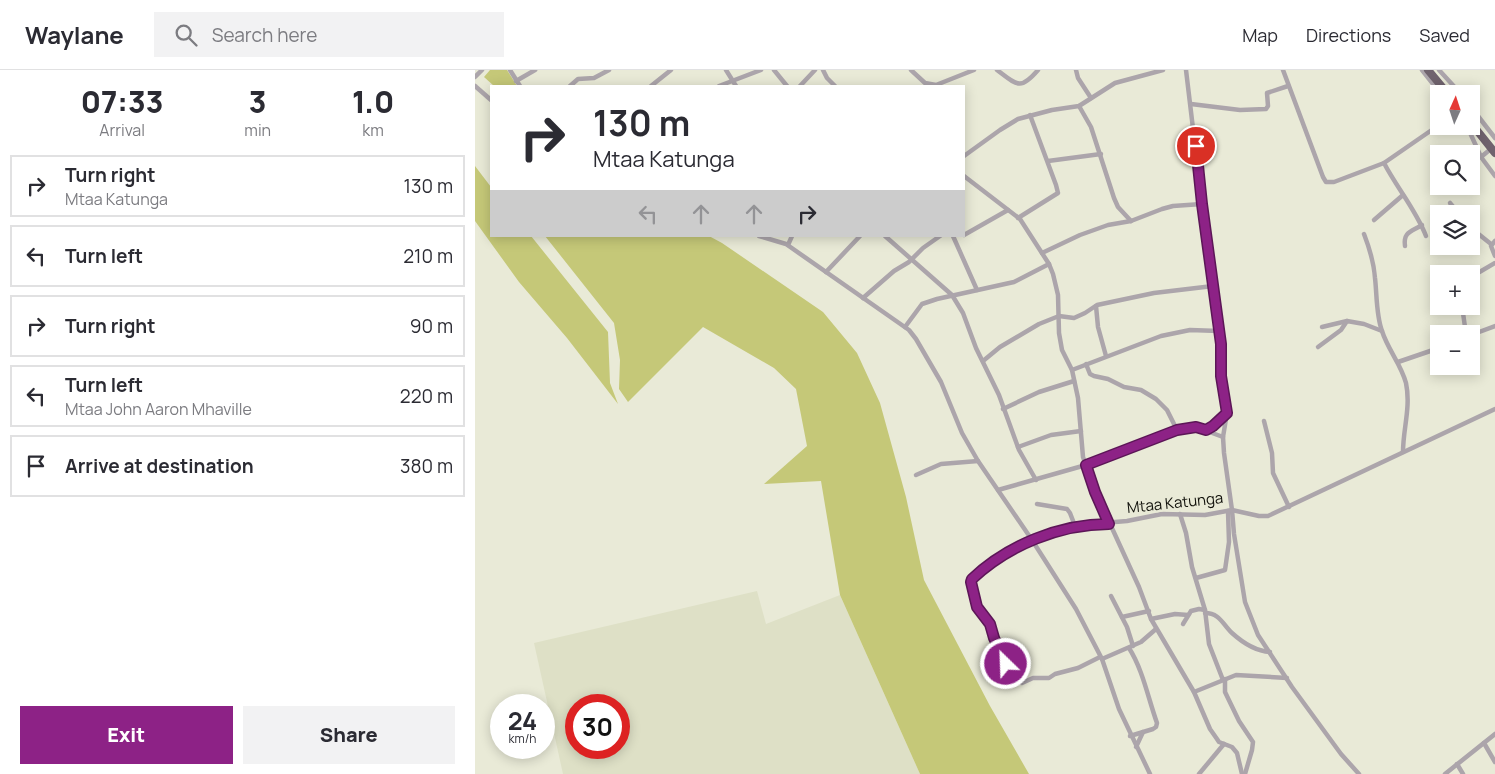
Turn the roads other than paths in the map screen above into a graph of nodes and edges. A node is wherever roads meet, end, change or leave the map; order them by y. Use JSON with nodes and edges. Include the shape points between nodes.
{"nodes":[{"id":1,"x":483,"y":70,"type":"edge"},
{"id":2,"x":510,"y":70,"type":"edge"},
{"id":3,"x":535,"y":70,"type":"edge"},
{"id":4,"x":609,"y":70,"type":"edge"},
{"id":5,"x":671,"y":70,"type":"edge"},
{"id":6,"x":726,"y":70,"type":"edge"},
{"id":7,"x":761,"y":70,"type":"edge"},
{"id":8,"x":774,"y":70,"type":"edge"},
{"id":9,"x":815,"y":70,"type":"edge"},
{"id":10,"x":823,"y":70,"type":"edge"},
{"id":11,"x":911,"y":70,"type":"edge"},
{"id":12,"x":974,"y":70,"type":"edge"},
{"id":13,"x":997,"y":70,"type":"edge"},
{"id":14,"x":1038,"y":70,"type":"edge"},
{"id":15,"x":1076,"y":70,"type":"edge"},
{"id":16,"x":1163,"y":70,"type":"edge"},
{"id":17,"x":1186,"y":70,"type":"edge"},
{"id":18,"x":1283,"y":70,"type":"edge"},
{"id":19,"x":1422,"y":70,"type":"edge"},
{"id":20,"x":1428,"y":70,"type":"edge"},
{"id":21,"x":1439,"y":70,"type":"edge"},
{"id":22,"x":475,"y":77,"type":"edge"},
{"id":23,"x":732,"y":80,"type":"junction"},
{"id":24,"x":516,"y":81,"type":"junction"},
{"id":25,"x":519,"y":85,"type":"edge"},
{"id":26,"x":571,"y":85,"type":"edge"},
{"id":27,"x":652,"y":85,"type":"edge"},
{"id":28,"x":721,"y":85,"type":"edge"},
{"id":29,"x":735,"y":85,"type":"edge"},
{"id":30,"x":786,"y":85,"type":"edge"},
{"id":31,"x":801,"y":85,"type":"edge"},
{"id":32,"x":834,"y":85,"type":"edge"},
{"id":33,"x":1434,"y":85,"type":"edge"},
{"id":34,"x":1440,"y":85,"type":"edge"},
{"id":35,"x":1453,"y":85,"type":"edge"},
{"id":36,"x":475,"y":86,"type":"edge"},
{"id":37,"x":1288,"y":86,"type":"junction"},
{"id":38,"x":1091,"y":98,"type":"junction"},
{"id":39,"x":490,"y":99,"type":"edge"},
{"id":40,"x":1191,"y":104,"type":"junction"},
{"id":41,"x":1079,"y":106,"type":"junction"},
{"id":42,"x":1030,"y":115,"type":"junction"},
{"id":43,"x":1480,"y":118,"type":"edge"},
{"id":44,"x":1430,"y":131,"type":"edge"},
{"id":45,"x":1471,"y":135,"type":"edge"},
{"id":46,"x":1480,"y":135,"type":"edge"},
{"id":47,"x":1494,"y":136,"type":"edge"},
{"id":48,"x":1485,"y":141,"type":"junction"},
{"id":49,"x":1493,"y":151,"type":"edge"},
{"id":50,"x":1101,"y":154,"type":"junction"},
{"id":51,"x":965,"y":155,"type":"edge"},
{"id":52,"x":1481,"y":157,"type":"junction"},
{"id":53,"x":1047,"y":161,"type":"junction"},
{"id":54,"x":1384,"y":163,"type":"junction"},
{"id":55,"x":1495,"y":176,"type":"edge"},
{"id":56,"x":965,"y":177,"type":"edge"},
{"id":57,"x":1403,"y":195,"type":"junction"},
{"id":58,"x":1202,"y":204,"type":"junction"},
{"id":59,"x":1008,"y":210,"type":"junction"},
{"id":60,"x":1018,"y":218,"type":"junction"},
{"id":61,"x":1374,"y":220,"type":"dead end"},
{"id":62,"x":1131,"y":221,"type":"junction"},
{"id":63,"x":1421,"y":225,"type":"junction"},
{"id":64,"x":1364,"y":234,"type":"dead end"},
{"id":65,"x":1480,"y":234,"type":"edge"},
{"id":66,"x":965,"y":235,"type":"edge"},
{"id":67,"x":1426,"y":236,"type":"dead end"},
{"id":68,"x":762,"y":237,"type":"edge"},
{"id":69,"x":792,"y":237,"type":"edge"},
{"id":70,"x":859,"y":237,"type":"edge"},
{"id":71,"x":886,"y":237,"type":"edge"},
{"id":72,"x":939,"y":237,"type":"edge"},
{"id":73,"x":955,"y":238,"type":"edge"},
{"id":74,"x":1493,"y":242,"type":"edge"},
{"id":75,"x":788,"y":245,"type":"junction"},
{"id":76,"x":1405,"y":246,"type":"dead end"},
{"id":77,"x":1042,"y":253,"type":"junction"},
{"id":78,"x":1495,"y":256,"type":"edge"},
{"id":79,"x":912,"y":260,"type":"junction"},
{"id":80,"x":1495,"y":263,"type":"edge"},
{"id":81,"x":1049,"y":264,"type":"junction"},
{"id":82,"x":1480,"y":271,"type":"edge"},
{"id":83,"x":827,"y":272,"type":"junction"},
{"id":84,"x":1213,"y":286,"type":"junction"},
{"id":85,"x":977,"y":290,"type":"junction"},
{"id":86,"x":952,"y":295,"type":"junction"},
{"id":87,"x":863,"y":298,"type":"junction"},
{"id":88,"x":1096,"y":306,"type":"junction"},
{"id":89,"x":1059,"y":316,"type":"junction"},
{"id":90,"x":1347,"y":321,"type":"junction"},
{"id":91,"x":1495,"y":326,"type":"edge"},
{"id":92,"x":905,"y":327,"type":"junction"},
{"id":93,"x":1322,"y":327,"type":"dead end"},
{"id":94,"x":1219,"y":331,"type":"junction"},
{"id":95,"x":1382,"y":331,"type":"junction"},
{"id":96,"x":1480,"y":332,"type":"edge"},
{"id":97,"x":1318,"y":347,"type":"dead end"},
{"id":98,"x":1430,"y":351,"type":"edge"},
{"id":99,"x":1106,"y":356,"type":"junction"},
{"id":100,"x":983,"y":361,"type":"junction"},
{"id":101,"x":1398,"y":362,"type":"junction"},
{"id":102,"x":1086,"y":364,"type":"junction"},
{"id":103,"x":1072,"y":370,"type":"junction"},
{"id":104,"x":1075,"y":381,"type":"junction"},
{"id":105,"x":1003,"y":409,"type":"junction"},
{"id":106,"x":1495,"y":409,"type":"edge"},
{"id":107,"x":1227,"y":413,"type":"junction"},
{"id":108,"x":1264,"y":421,"type":"dead end"},
{"id":109,"x":1177,"y":430,"type":"junction"},
{"id":110,"x":1206,"y":430,"type":"junction"},
{"id":111,"x":1081,"y":431,"type":"junction"},
{"id":112,"x":1223,"y":437,"type":"junction"},
{"id":113,"x":1017,"y":447,"type":"junction"},
{"id":114,"x":1403,"y":452,"type":"junction"},
{"id":115,"x":978,"y":461,"type":"junction"},
{"id":116,"x":1086,"y":465,"type":"junction"},
{"id":117,"x":916,"y":475,"type":"dead end"},
{"id":118,"x":1035,"y":480,"type":"junction"},
{"id":119,"x":998,"y":490,"type":"junction"},
{"id":120,"x":1037,"y":504,"type":"dead end"},
{"id":121,"x":1289,"y":507,"type":"junction"},
{"id":122,"x":1230,"y":510,"type":"junction"},
{"id":123,"x":1180,"y":514,"type":"junction"},
{"id":124,"x":1109,"y":524,"type":"junction"},
{"id":125,"x":1075,"y":526,"type":"junction"},
{"id":126,"x":1032,"y":540,"type":"junction"},
{"id":127,"x":1196,"y":578,"type":"junction"},
{"id":128,"x":1111,"y":596,"type":"dead end"},
{"id":129,"x":1149,"y":611,"type":"junction"},
{"id":130,"x":1205,"y":612,"type":"junction"},
{"id":131,"x":1187,"y":615,"type":"junction"},
{"id":132,"x":1122,"y":617,"type":"junction"},
{"id":133,"x":1151,"y":620,"type":"junction"},
{"id":134,"x":1183,"y":624,"type":"dead end"},
{"id":135,"x":1157,"y":629,"type":"junction"},
{"id":136,"x":1131,"y":647,"type":"junction"},
{"id":137,"x":1270,"y":652,"type":"junction"},
{"id":138,"x":1101,"y":658,"type":"junction"},
{"id":139,"x":1006,"y":664,"type":"dead end"},
{"id":140,"x":1287,"y":678,"type":"junction"},
{"id":141,"x":1224,"y":679,"type":"junction"},
{"id":142,"x":1022,"y":682,"type":"dead end"},
{"id":143,"x":1194,"y":692,"type":"junction"},
{"id":144,"x":1143,"y":732,"type":"junction"},
{"id":145,"x":1495,"y":734,"type":"edge"},
{"id":146,"x":1130,"y":736,"type":"junction"},
{"id":147,"x":1484,"y":743,"type":"junction"},
{"id":148,"x":1224,"y":744,"type":"junction"},
{"id":149,"x":1136,"y":747,"type":"junction"},
{"id":150,"x":1495,"y":762,"type":"edge"},
{"id":151,"x":1457,"y":764,"type":"junction"},
{"id":152,"x":1150,"y":774,"type":"edge"},
{"id":153,"x":1199,"y":774,"type":"edge"},
{"id":154,"x":1243,"y":774,"type":"edge"},
{"id":155,"x":1359,"y":774,"type":"edge"},
{"id":156,"x":1445,"y":774,"type":"edge"},
{"id":157,"x":1463,"y":774,"type":"edge"}],
"edges":[{"from":1,"to":22,"type":"street"},
{"from":2,"to":24,"type":"street"},
{"from":3,"to":24,"type":"street"},
{"from":4,"to":26,"type":"street","via":[[594,78],[578,79]]},
{"from":5,"to":27,"type":"street"},
{"from":6,"to":23,"type":"street"},
{"from":7,"to":23,"type":"street"},
{"from":8,"to":30,"type":"street"},
{"from":9,"to":31,"type":"street"},
{"from":10,"to":32,"type":"street"},
{"from":11,"to":12,"type":"street","via":[[925,83],[936,85]]},
{"from":13,"to":14,"type":"street","via":[[1019,84],[1028,81]]},
{"from":15,"to":38,"type":"street"},
{"from":16,"to":38,"type":"street","via":[[1115,84]]},
{"from":17,"to":40,"type":"street"},
{"from":18,"to":37,"type":"street"},
{"from":19,"to":33,"type":"street"},
{"from":20,"to":34,"type":"highway"},
{"from":21,"to":35,"type":"street"},
{"from":23,"to":28,"type":"street"},
{"from":23,"to":29,"type":"street"},
{"from":24,"to":25,"type":"street"},
{"from":36,"to":39,"type":"street"},
{"from":37,"to":40,"type":"street","via":[[1267,93],[1266,109],[1240,110]]},
{"from":37,"to":54,"type":"street","via":[[1324,181],[1334,182]]},
{"from":38,"to":41,"type":"street"},
{"from":40,"to":58,"type":"street"},
{"from":41,"to":42,"type":"street"},
{"from":41,"to":50,"type":"street"},
{"from":42,"to":51,"type":"street","via":[[1009,124]]},
{"from":42,"to":53,"type":"street"},
{"from":43,"to":47,"type":"street"},
{"from":44,"to":54,"type":"street"},
{"from":45,"to":52,"type":"street"},
{"from":46,"to":48,"type":"highway"},
{"from":47,"to":48,"type":"street"},
{"from":48,"to":49,"type":"highway"},
{"from":49,"to":52,"type":"street"},
{"from":50,"to":53,"type":"street"},
{"from":50,"to":62,"type":"street","via":[[1118,207]]},
{"from":52,"to":55,"type":"street"},
{"from":53,"to":60,"type":"street","via":[[1057,193]]},
{"from":54,"to":57,"type":"street"},
{"from":56,"to":59,"type":"street"},
{"from":57,"to":61,"type":"street"},
{"from":57,"to":63,"type":"street"},
{"from":58,"to":62,"type":"street","via":[[1173,206]]},
{"from":58,"to":84,"type":"street"},
{"from":59,"to":60,"type":"street"},
{"from":59,"to":66,"type":"street"},
{"from":60,"to":77,"type":"street"},
{"from":62,"to":77,"type":"street","via":[[1107,225]]},
{"from":63,"to":67,"type":"street"},
{"from":63,"to":76,"type":"street","via":[[1406,235]]},
{"from":64,"to":95,"type":"street","via":[[1375,275]]},
{"from":65,"to":74,"type":"street"},
{"from":68,"to":75,"type":"street"},
{"from":69,"to":75,"type":"street"},
{"from":70,"to":83,"type":"street"},
{"from":71,"to":79,"type":"street"},
{"from":72,"to":79,"type":"street"},
{"from":73,"to":85,"type":"street"},
{"from":74,"to":78,"type":"street"},
{"from":75,"to":83,"type":"street"},
{"from":77,"to":81,"type":"street"},
{"from":79,"to":86,"type":"street"},
{"from":79,"to":87,"type":"street"},
{"from":80,"to":82,"type":"street"},
{"from":81,"to":85,"type":"street","via":[[1014,282]]},
{"from":81,"to":89,"type":"street","via":[[1058,295]]},
{"from":83,"to":87,"type":"street"},
{"from":84,"to":88,"type":"street"},
{"from":84,"to":94,"type":"street"},
{"from":85,"to":86,"type":"street"},
{"from":86,"to":92,"type":"street","via":[[923,304]]},
{"from":86,"to":100,"type":"street"},
{"from":87,"to":92,"type":"street"},
{"from":88,"to":89,"type":"street","via":[[1074,318]]},
{"from":88,"to":99,"type":"street"},
{"from":89,"to":100,"type":"street","via":[[1039,324]]},
{"from":89,"to":103,"type":"street","via":[[1062,350]]},
{"from":90,"to":93,"type":"street"},
{"from":90,"to":95,"type":"street"},
{"from":90,"to":97,"type":"street","via":[[1341,330]]},
{"from":91,"to":96,"type":"street"},
{"from":92,"to":115,"type":"street","via":[[916,339],[941,382],[962,433]]},
{"from":94,"to":99,"type":"street","via":[[1190,330],[1161,336]]},
{"from":94,"to":107,"type":"street"},
{"from":95,"to":101,"type":"street"},
{"from":98,"to":101,"type":"street"},
{"from":99,"to":102,"type":"street"},
{"from":100,"to":105,"type":"street"},
{"from":101,"to":114,"type":"street","via":[[1406,383],[1408,401]]},
{"from":102,"to":103,"type":"street"},
{"from":102,"to":109,"type":"street","via":[[1094,376],[1141,390],[1156,398],[1167,410]]},
{"from":103,"to":104,"type":"street"},
{"from":104,"to":105,"type":"street","via":[[1039,392]]},
{"from":104,"to":111,"type":"street"},
{"from":105,"to":113,"type":"street"},
{"from":106,"to":114,"type":"street","name":"Mtaa Katunga"},
{"from":107,"to":110,"type":"street"},
{"from":107,"to":112,"type":"street"},
{"from":108,"to":121,"type":"street","via":[[1273,473]]},
{"from":109,"to":110,"type":"street","via":[[1196,427]]},
{"from":109,"to":116,"type":"street"},
{"from":110,"to":112,"type":"street"},
{"from":111,"to":113,"type":"street","via":[[1051,435]]},
{"from":111,"to":116,"type":"street"},
{"from":112,"to":122,"type":"street"},
{"from":113,"to":118,"type":"street"},
{"from":114,"to":121,"type":"street","name":"Mtaa Katunga"},
{"from":115,"to":117,"type":"street","via":[[941,464]]},
{"from":115,"to":119,"type":"street"},
{"from":116,"to":118,"type":"street"},
{"from":116,"to":124,"type":"street"},
{"from":118,"to":119,"type":"street"},
{"from":119,"to":126,"type":"street"},
{"from":120,"to":125,"type":"street","via":[[1067,509]]},
{"from":121,"to":122,"type":"street","name":"Mtaa Katunga","via":[[1269,516]]},
{"from":122,"to":123,"type":"street","name":"Mtaa Katunga","via":[[1205,515]]},
{"from":122,"to":127,"type":"street","via":[[1225,570]]},
{"from":122,"to":137,"type":"street","via":[[1245,602]]},
{"from":123,"to":124,"type":"street","name":"Mtaa Katunga","via":[[1162,514]]},
{"from":123,"to":127,"type":"street"},
{"from":124,"to":125,"type":"street","name":"Mtaa Katunga"},
{"from":124,"to":129,"type":"street"},
{"from":125,"to":126,"type":"street","name":"Mtaa Katunga"},
{"from":126,"to":138,"type":"street","via":[[1076,609]]},
{"from":126,"to":139,"type":"street","name":"Mtaa Katunga","via":[[994,561],[971,582],[977,607],[990,624]]},
{"from":127,"to":130,"type":"street"},
{"from":128,"to":132,"type":"street"},
{"from":129,"to":132,"type":"street"},
{"from":129,"to":133,"type":"street"},
{"from":130,"to":131,"type":"street","via":[[1199,609]]},
{"from":130,"to":137,"type":"street","via":[[1218,617],[1231,632],[1260,652]]},
{"from":130,"to":141,"type":"street","via":[[1209,644]]},
{"from":131,"to":133,"type":"street","via":[[1175,614]]},
{"from":131,"to":134,"type":"street"},
{"from":132,"to":136,"type":"street"},
{"from":133,"to":135,"type":"street"},
{"from":135,"to":136,"type":"street"},
{"from":135,"to":143,"type":"street"},
{"from":136,"to":138,"type":"street"},
{"from":136,"to":144,"type":"street","via":[[1157,723],[1155,728]]},
{"from":137,"to":140,"type":"street"},
{"from":138,"to":142,"type":"street","via":[[1049,678]]},
{"from":138,"to":146,"type":"street"},
{"from":140,"to":141,"type":"street","via":[[1236,675]]},
{"from":140,"to":155,"type":"street"},
{"from":141,"to":143,"type":"street"},
{"from":141,"to":154,"type":"street","via":[[1225,692],[1253,742]]},
{"from":143,"to":148,"type":"street","via":[[1210,729]]},
{"from":144,"to":146,"type":"street"},
{"from":144,"to":149,"type":"street"},
{"from":145,"to":147,"type":"street"},
{"from":146,"to":149,"type":"street"},
{"from":147,"to":150,"type":"street"},
{"from":147,"to":151,"type":"street"},
{"from":148,"to":153,"type":"street"},
{"from":148,"to":154,"type":"street","via":[[1237,753]]},
{"from":149,"to":152,"type":"street"},
{"from":151,"to":156,"type":"street"},
{"from":151,"to":157,"type":"street"}]}
